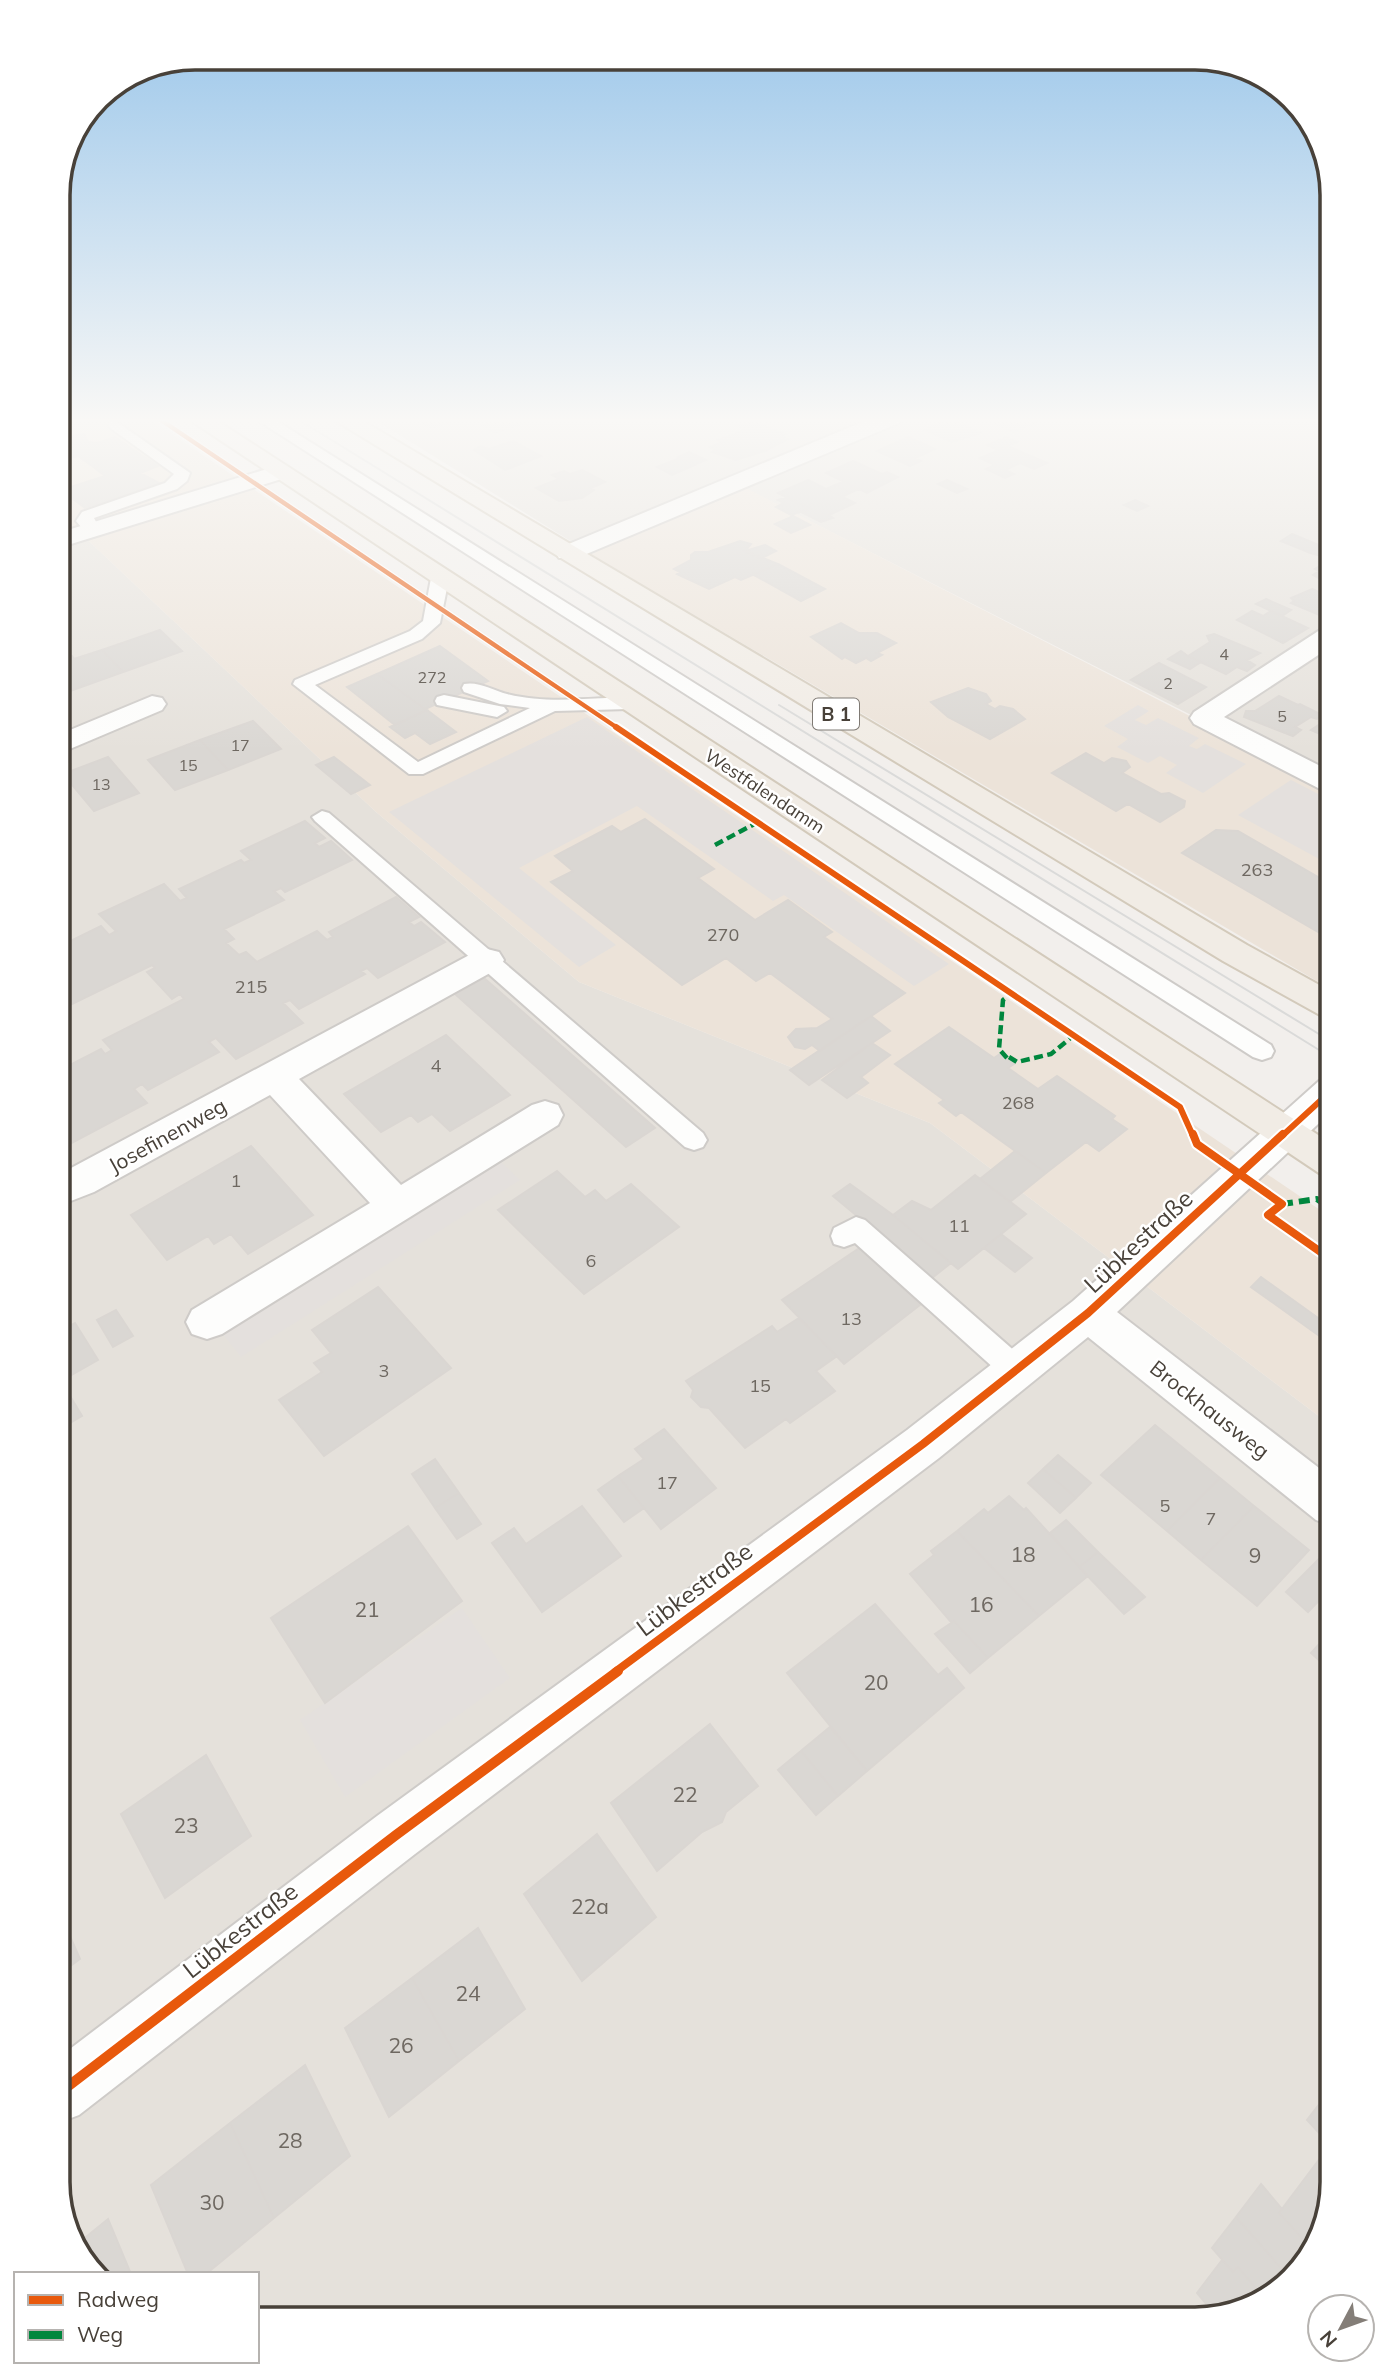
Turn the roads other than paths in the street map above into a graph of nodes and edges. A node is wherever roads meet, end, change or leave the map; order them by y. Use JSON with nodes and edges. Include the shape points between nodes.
{"nodes":[{"id":1,"x":100,"y":529,"type":"edge"},
{"id":2,"x":366,"y":529,"type":"edge"},
{"id":3,"x":436,"y":529,"type":"edge"},
{"id":4,"x":528,"y":529,"type":"edge"},
{"id":5,"x":626,"y":529,"type":"edge"},
{"id":6,"x":93,"y":531,"type":"joint"},
{"id":7,"x":70,"y":538,"type":"edge"},
{"id":8,"x":568,"y":553,"type":"junction"},
{"id":9,"x":440,"y":578,"type":"junction"},
{"id":10,"x":416,"y":635,"type":"junction"},
{"id":11,"x":1320,"y":642,"type":"edge"},
{"id":12,"x":390,"y":646,"type":"junction"},
{"id":13,"x":423,"y":654,"type":"dead end"},
{"id":14,"x":396,"y":666,"type":"dead end"},
{"id":15,"x":471,"y":688,"type":"dead end"},
{"id":16,"x":443,"y":701,"type":"dead end"},
{"id":17,"x":629,"y":703,"type":"junction"},
{"id":18,"x":152,"y":704,"type":"dead end"},
{"id":19,"x":552,"y":705,"type":"junction"},
{"id":20,"x":525,"y":717,"type":"junction"},
{"id":21,"x":70,"y":741,"type":"edge"},
{"id":22,"x":1320,"y":778,"type":"edge"},
{"id":23,"x":322,"y":817,"type":"dead end"},
{"id":24,"x":487,"y":960,"type":"junction"},
{"id":25,"x":1320,"y":1000,"type":"edge"},
{"id":26,"x":1262,"y":1051,"type":"dead end"},
{"id":27,"x":274,"y":1076,"type":"junction"},
{"id":28,"x":1320,"y":1101,"type":"edge"},
{"id":29,"x":545,"y":1115,"type":"dead end"},
{"id":30,"x":1286,"y":1132,"type":"junction"},
{"id":31,"x":694,"y":1140,"type":"dead end"},
{"id":32,"x":1320,"y":1155,"type":"edge"},
{"id":33,"x":70,"y":1186,"type":"edge"},
{"id":34,"x":397,"y":1206,"type":"junction"},
{"id":35,"x":844,"y":1236,"type":"dead end"},
{"id":36,"x":1088,"y":1314,"type":"junction"},
{"id":37,"x":207,"y":1322,"type":"dead end"},
{"id":38,"x":1016,"y":1370,"type":"junction"},
{"id":39,"x":1320,"y":1496,"type":"edge"},
{"id":40,"x":70,"y":2085,"type":"edge"}],
"edges":[{"from":1,"to":6,"type":"street"},
{"from":2,"to":9,"type":"main road","name":"Westfalendamm"},
{"from":3,"to":26,"type":"lane"},
{"from":4,"to":8,"type":"main road","number":"B 1"},
{"from":5,"to":8,"type":"street"},
{"from":6,"to":7,"type":"street"},
{"from":8,"to":25,"type":"main road","number":"B 1"},
{"from":9,"to":10,"type":"lane","via":[[431,623]]},
{"from":9,"to":17,"type":"main road","name":"Westfalendamm"},
{"from":10,"to":12,"type":"lane"},
{"from":10,"to":13,"type":"lane"},
{"from":11,"to":22,"type":"street","via":[[1204,718]]},
{"from":12,"to":14,"type":"lane"},
{"from":12,"to":20,"type":"lane","via":[[302,684],[416,769]]},
{"from":15,"to":19,"type":"lane","via":[[507,700]]},
{"from":16,"to":20,"type":"lane"},
{"from":17,"to":19,"type":"lane"},
{"from":17,"to":30,"type":"main road","name":"Westfalendamm"},
{"from":18,"to":21,"type":"street"},
{"from":19,"to":20,"type":"lane"},
{"from":23,"to":24,"type":"lane"},
{"from":24,"to":27,"type":"street","name":"Josefinenweg"},
{"from":24,"to":31,"type":"lane"},
{"from":27,"to":33,"type":"street","name":"Josefinenweg"},
{"from":27,"to":34,"type":"street"},
{"from":28,"to":30,"type":"street","name":"Lübkestraße"},
{"from":29,"to":34,"type":"street"},
{"from":30,"to":32,"type":"main road","name":"Westfalendamm"},
{"from":30,"to":36,"type":"street","name":"Lübkestraße"},
{"from":34,"to":37,"type":"street"},
{"from":35,"to":38,"type":"lane","via":[[856,1228]]},
{"from":36,"to":38,"type":"street","name":"Lübkestraße"},
{"from":36,"to":39,"type":"street","name":"Brockhausweg"},
{"from":38,"to":40,"type":"street","name":"Lübkestraße"}]}
